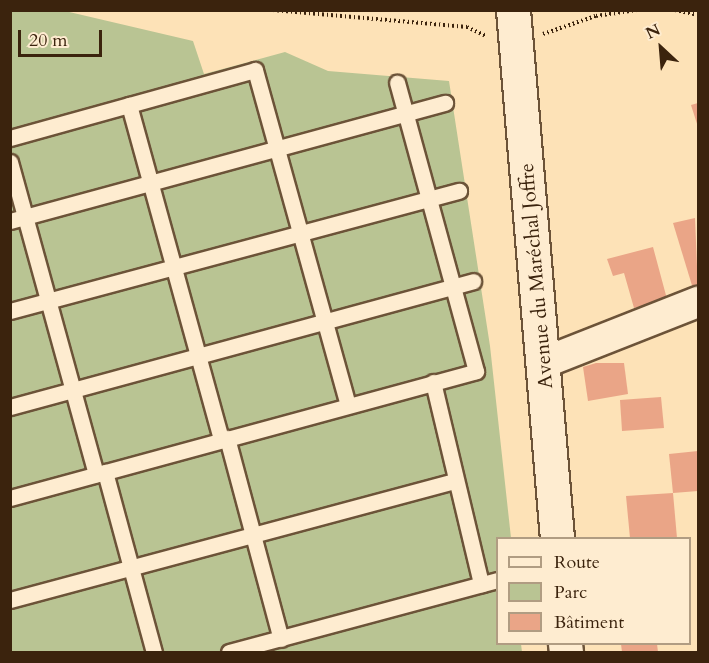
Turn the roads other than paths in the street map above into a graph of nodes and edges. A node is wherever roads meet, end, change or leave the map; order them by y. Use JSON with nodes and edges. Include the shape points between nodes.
{"nodes":[{"id":1,"x":513,"y":12,"type":"edge"},
{"id":2,"x":397,"y":82,"type":"dead end"},
{"id":3,"x":445,"y":103,"type":"dead end"},
{"id":4,"x":129,"y":105,"type":"junction"},
{"id":5,"x":406,"y":115,"type":"junction"},
{"id":6,"x":10,"y":138,"type":"edge"},
{"id":7,"x":277,"y":150,"type":"junction"},
{"id":8,"x":10,"y":162,"type":"edge"},
{"id":9,"x":150,"y":184,"type":"junction"},
{"id":10,"x":459,"y":191,"type":"dead end"},
{"id":11,"x":429,"y":198,"type":"junction"},
{"id":12,"x":26,"y":217,"type":"junction"},
{"id":13,"x":10,"y":221,"type":"edge"},
{"id":14,"x":300,"y":233,"type":"junction"},
{"id":15,"x":174,"y":267,"type":"junction"},
{"id":16,"x":473,"y":281,"type":"dead end"},
{"id":17,"x":453,"y":286,"type":"junction"},
{"id":18,"x":49,"y":301,"type":"junction"},
{"id":19,"x":699,"y":302,"type":"edge"},
{"id":20,"x":10,"y":311,"type":"edge"},
{"id":21,"x":325,"y":321,"type":"junction"},
{"id":22,"x":198,"y":356,"type":"junction"},
{"id":23,"x":543,"y":363,"type":"junction"},
{"id":24,"x":433,"y":382,"type":"junction"},
{"id":25,"x":73,"y":390,"type":"junction"},
{"id":26,"x":348,"y":405,"type":"junction"},
{"id":27,"x":10,"y":407,"type":"edge"},
{"id":28,"x":224,"y":439,"type":"junction"},
{"id":29,"x":100,"y":473,"type":"junction"},
{"id":30,"x":455,"y":481,"type":"junction"},
{"id":31,"x":10,"y":498,"type":"edge"},
{"id":32,"x":253,"y":535,"type":"junction"},
{"id":33,"x":557,"y":537,"type":"edge"},
{"id":34,"x":131,"y":568,"type":"junction"},
{"id":35,"x":496,"y":580,"type":"edge"},
{"id":36,"x":481,"y":584,"type":"junction"},
{"id":37,"x":10,"y":600,"type":"edge"},
{"id":38,"x":281,"y":639,"type":"junction"},
{"id":39,"x":154,"y":652,"type":"edge"},
{"id":40,"x":229,"y":652,"type":"edge"}],
"edges":[{"from":1,"to":23,"type":"main road","name":"Avenue du Maréchal Joffre"},
{"from":2,"to":5,"type":"lane"},
{"from":3,"to":5,"type":"lane"},
{"from":4,"to":6,"type":"lane"},
{"from":4,"to":7,"type":"lane","via":[[255,70]]},
{"from":4,"to":9,"type":"lane"},
{"from":5,"to":7,"type":"lane"},
{"from":5,"to":11,"type":"lane"},
{"from":7,"to":9,"type":"lane"},
{"from":7,"to":14,"type":"lane"},
{"from":8,"to":12,"type":"lane"},
{"from":9,"to":12,"type":"lane"},
{"from":9,"to":15,"type":"lane"},
{"from":10,"to":11,"type":"lane"},
{"from":11,"to":14,"type":"lane"},
{"from":11,"to":17,"type":"lane"},
{"from":12,"to":13,"type":"lane"},
{"from":12,"to":18,"type":"lane"},
{"from":14,"to":15,"type":"lane"},
{"from":14,"to":21,"type":"lane"},
{"from":15,"to":18,"type":"lane"},
{"from":15,"to":22,"type":"lane"},
{"from":16,"to":17,"type":"lane"},
{"from":17,"to":21,"type":"lane"},
{"from":17,"to":24,"type":"lane","via":[[476,371]]},
{"from":18,"to":20,"type":"lane"},
{"from":18,"to":25,"type":"lane"},
{"from":19,"to":23,"type":"street"},
{"from":21,"to":22,"type":"lane"},
{"from":21,"to":26,"type":"lane"},
{"from":22,"to":25,"type":"lane"},
{"from":22,"to":28,"type":"lane"},
{"from":23,"to":33,"type":"main road","name":"Avenue du Maréchal Joffre"},
{"from":24,"to":26,"type":"lane"},
{"from":24,"to":30,"type":"lane"},
{"from":25,"to":27,"type":"lane"},
{"from":25,"to":29,"type":"lane"},
{"from":26,"to":28,"type":"lane"},
{"from":28,"to":29,"type":"lane"},
{"from":28,"to":32,"type":"lane"},
{"from":29,"to":31,"type":"lane"},
{"from":29,"to":34,"type":"lane"},
{"from":30,"to":32,"type":"lane"},
{"from":30,"to":36,"type":"lane","via":[[466,505]]},
{"from":32,"to":34,"type":"lane"},
{"from":32,"to":38,"type":"lane"},
{"from":34,"to":37,"type":"lane"},
{"from":34,"to":39,"type":"lane"},
{"from":35,"to":36,"type":"lane"},
{"from":36,"to":38,"type":"lane"},
{"from":38,"to":40,"type":"lane"}]}
